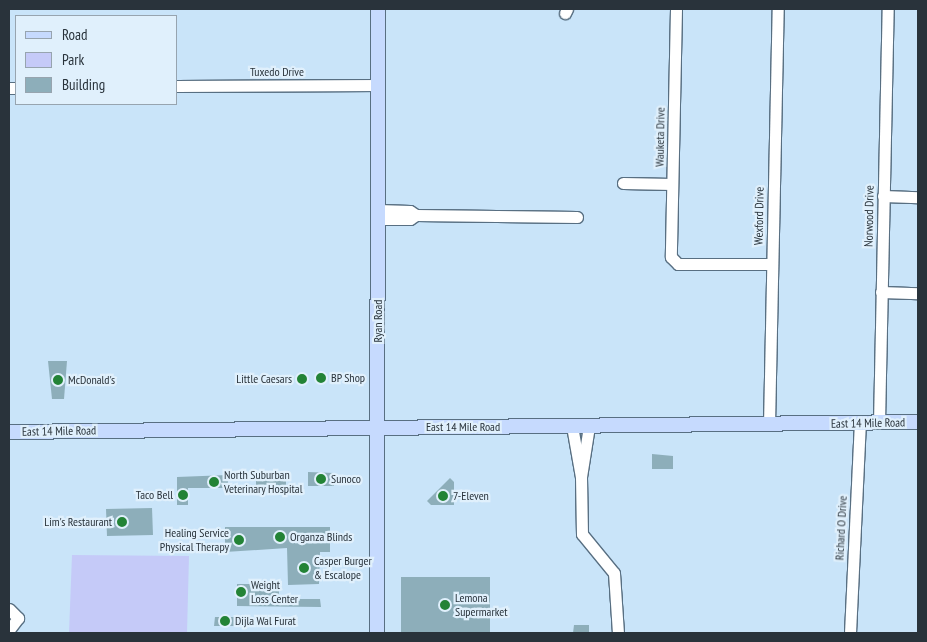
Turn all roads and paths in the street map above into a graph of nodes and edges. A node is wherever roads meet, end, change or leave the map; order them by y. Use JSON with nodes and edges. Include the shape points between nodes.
{"nodes":[{"id":1,"x":378,"y":9,"type":"edge"},
{"id":2,"x":676,"y":9,"type":"edge"},
{"id":3,"x":778,"y":9,"type":"edge"},
{"id":4,"x":888,"y":9,"type":"edge"},
{"id":5,"x":379,"y":85,"type":"junction"},
{"id":6,"x":178,"y":86,"type":"edge"},
{"id":7,"x":623,"y":182,"type":"dead end"},
{"id":8,"x":672,"y":184,"type":"junction"},
{"id":9,"x":883,"y":196,"type":"junction"},
{"id":10,"x":918,"y":197,"type":"edge"},
{"id":11,"x":378,"y":215,"type":"junction"},
{"id":12,"x":577,"y":218,"type":"dead end"},
{"id":13,"x":772,"y":264,"type":"junction"},
{"id":14,"x":881,"y":292,"type":"junction"},
{"id":15,"x":918,"y":293,"type":"edge"},
{"id":16,"x":918,"y":422,"type":"edge"},
{"id":17,"x":860,"y":423,"type":"junction"},
{"id":18,"x":879,"y":423,"type":"junction"},
{"id":19,"x":769,"y":424,"type":"junction"},
{"id":20,"x":572,"y":426,"type":"junction"},
{"id":21,"x":589,"y":426,"type":"junction"},
{"id":22,"x":377,"y":427,"type":"junction"},
{"id":23,"x":9,"y":432,"type":"edge"},
{"id":24,"x":581,"y":477,"type":"junction"},
{"id":25,"x":9,"y":608,"type":"edge"},
{"id":26,"x":10,"y":630,"type":"edge"},
{"id":27,"x":377,"y":633,"type":"edge"},
{"id":28,"x":618,"y":633,"type":"edge"},
{"id":29,"x":850,"y":633,"type":"edge"}],
"edges":[{"from":1,"to":5,"type":"main road","name":"Ryan Road"},
{"from":2,"to":8,"type":"street","name":"Wauketa Drive"},
{"from":3,"to":13,"type":"street","name":"Wexford Drive"},
{"from":4,"to":9,"type":"street","name":"Norwood Drive"},
{"from":5,"to":6,"type":"street","name":"Tuxedo Drive"},
{"from":5,"to":11,"type":"main road","name":"Ryan Road"},
{"from":7,"to":8,"type":"street"},
{"from":8,"to":13,"type":"street","name":"Wauketa Drive","via":[[671,257],[675,264]]},
{"from":9,"to":10,"type":"street"},
{"from":9,"to":14,"type":"street","name":"Norwood Drive"},
{"from":11,"to":12,"type":"street","via":[[410,211],[416,215]]},
{"from":11,"to":22,"type":"main road","name":"Ryan Road"},
{"from":13,"to":19,"type":"street","name":"Wexford Drive"},
{"from":14,"to":15,"type":"street"},
{"from":14,"to":18,"type":"street","name":"Norwood Drive"},
{"from":16,"to":18,"type":"main road","name":"East 14 Mile Road"},
{"from":17,"to":18,"type":"main road","name":"East 14 Mile Road"},
{"from":17,"to":19,"type":"main road","name":"East 14 Mile Road"},
{"from":17,"to":29,"type":"street","name":"Richard O Drive"},
{"from":19,"to":21,"type":"main road","name":"East 14 Mile Road"},
{"from":20,"to":21,"type":"main road","name":"East 14 Mile Road"},
{"from":20,"to":22,"type":"main road","name":"East 14 Mile Road"},
{"from":20,"to":24,"type":"street"},
{"from":21,"to":24,"type":"street"},
{"from":22,"to":23,"type":"main road","name":"East 14 Mile Road"},
{"from":22,"to":27,"type":"main road","name":"Ryan Road"},
{"from":24,"to":28,"type":"street","via":[[582,534],[614,573]]},
{"from":25,"to":26,"type":"street","via":[[17,615]]}]}
